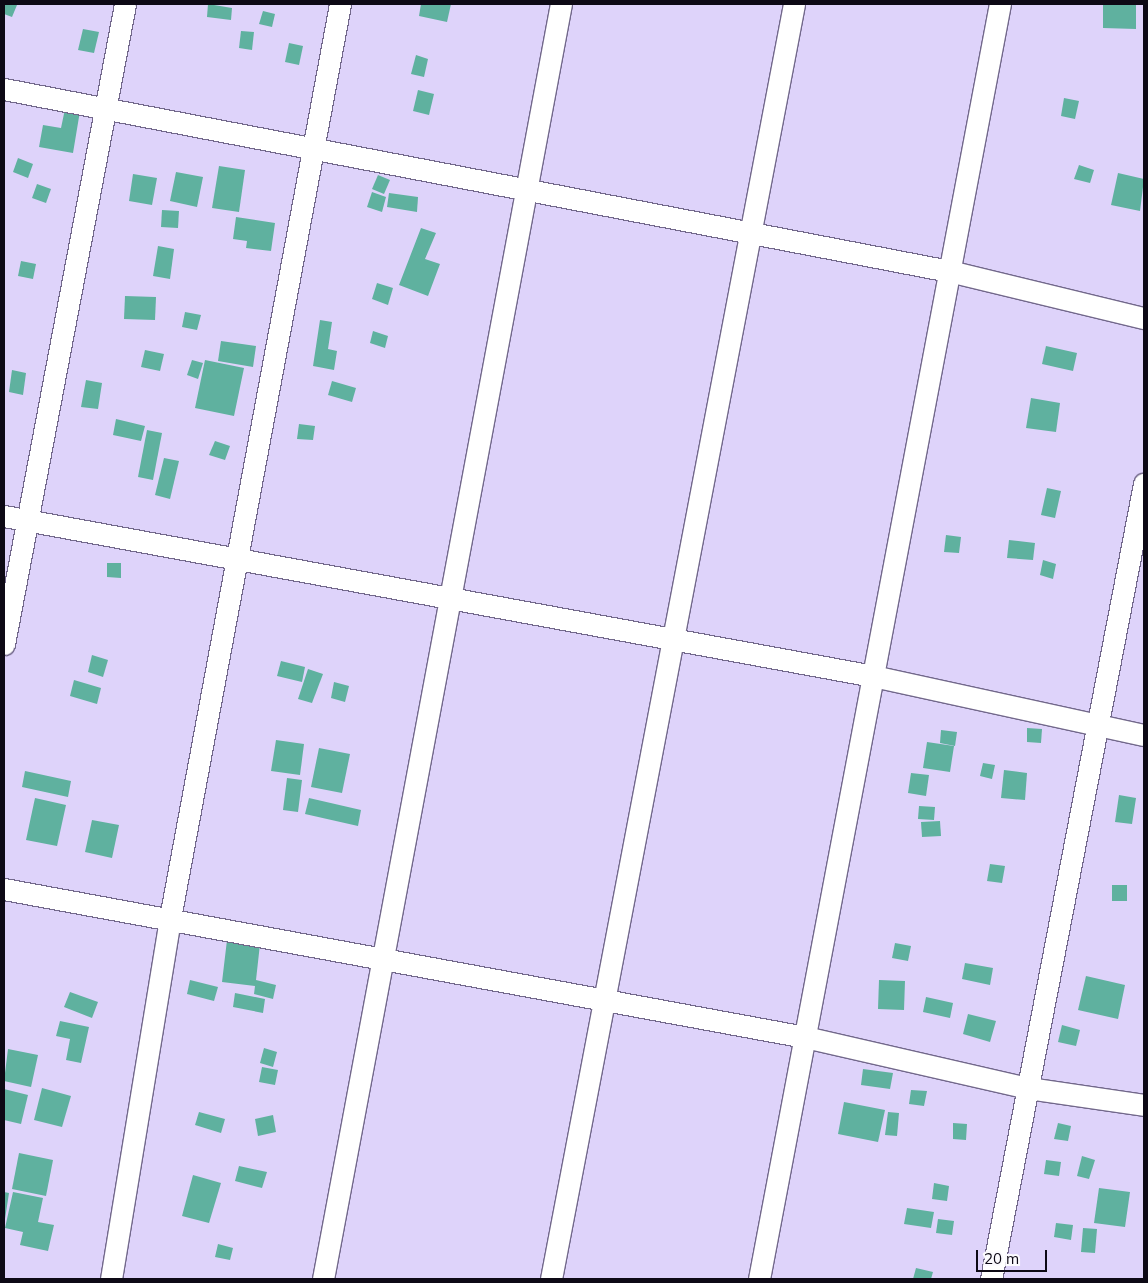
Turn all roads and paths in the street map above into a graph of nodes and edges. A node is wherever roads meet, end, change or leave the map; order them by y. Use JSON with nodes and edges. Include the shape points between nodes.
{"nodes":[{"id":1,"x":125,"y":4,"type":"edge"},
{"id":2,"x":340,"y":4,"type":"edge"},
{"id":3,"x":561,"y":4,"type":"edge"},
{"id":4,"x":794,"y":4,"type":"edge"},
{"id":5,"x":1000,"y":4,"type":"edge"},
{"id":6,"x":4,"y":89,"type":"edge"},
{"id":7,"x":105,"y":110,"type":"junction"},
{"id":8,"x":312,"y":145,"type":"junction"},
{"id":9,"x":526,"y":187,"type":"junction"},
{"id":10,"x":751,"y":232,"type":"junction"},
{"id":11,"x":950,"y":271,"type":"junction"},
{"id":12,"x":1144,"y":318,"type":"edge"},
{"id":13,"x":1144,"y":484,"type":"edge"},
{"id":14,"x":4,"y":516,"type":"edge"},
{"id":15,"x":29,"y":521,"type":"junction"},
{"id":16,"x":240,"y":556,"type":"junction"},
{"id":17,"x":450,"y":596,"type":"junction"},
{"id":18,"x":673,"y":638,"type":"junction"},
{"id":19,"x":4,"y":644,"type":"edge"},
{"id":20,"x":873,"y":676,"type":"junction"},
{"id":21,"x":1098,"y":728,"type":"junction"},
{"id":22,"x":1144,"y":734,"type":"edge"},
{"id":23,"x":4,"y":889,"type":"edge"},
{"id":24,"x":170,"y":918,"type":"junction"},
{"id":25,"x":383,"y":956,"type":"junction"},
{"id":26,"x":605,"y":999,"type":"junction"},
{"id":27,"x":804,"y":1037,"type":"junction"},
{"id":28,"x":1028,"y":1088,"type":"junction"},
{"id":29,"x":1144,"y":1105,"type":"edge"},
{"id":30,"x":111,"y":1279,"type":"edge"},
{"id":31,"x":323,"y":1279,"type":"edge"},
{"id":32,"x":551,"y":1279,"type":"edge"},
{"id":33,"x":759,"y":1279,"type":"edge"},
{"id":34,"x":991,"y":1279,"type":"edge"}],
"edges":[{"from":1,"to":7,"type":"street"},
{"from":2,"to":8,"type":"street"},
{"from":3,"to":9,"type":"street"},
{"from":4,"to":10,"type":"street"},
{"from":5,"to":11,"type":"street"},
{"from":6,"to":7,"type":"street"},
{"from":7,"to":8,"type":"street"},
{"from":7,"to":15,"type":"street"},
{"from":8,"to":9,"type":"street"},
{"from":8,"to":16,"type":"street"},
{"from":9,"to":10,"type":"street"},
{"from":9,"to":17,"type":"street"},
{"from":10,"to":11,"type":"street"},
{"from":10,"to":18,"type":"street"},
{"from":11,"to":12,"type":"street"},
{"from":11,"to":20,"type":"street"},
{"from":13,"to":21,"type":"street"},
{"from":14,"to":15,"type":"street"},
{"from":15,"to":16,"type":"street"},
{"from":15,"to":19,"type":"street"},
{"from":16,"to":17,"type":"street"},
{"from":16,"to":24,"type":"street"},
{"from":17,"to":18,"type":"street"},
{"from":17,"to":25,"type":"street"},
{"from":18,"to":20,"type":"street"},
{"from":18,"to":26,"type":"street"},
{"from":20,"to":21,"type":"street"},
{"from":20,"to":27,"type":"street"},
{"from":21,"to":22,"type":"street"},
{"from":21,"to":28,"type":"street"},
{"from":23,"to":24,"type":"street"},
{"from":24,"to":25,"type":"street"},
{"from":24,"to":30,"type":"street"},
{"from":25,"to":26,"type":"street"},
{"from":25,"to":31,"type":"street"},
{"from":26,"to":27,"type":"street"},
{"from":26,"to":32,"type":"street"},
{"from":27,"to":28,"type":"street"},
{"from":27,"to":33,"type":"street"},
{"from":28,"to":29,"type":"street"},
{"from":28,"to":34,"type":"street"}]}
